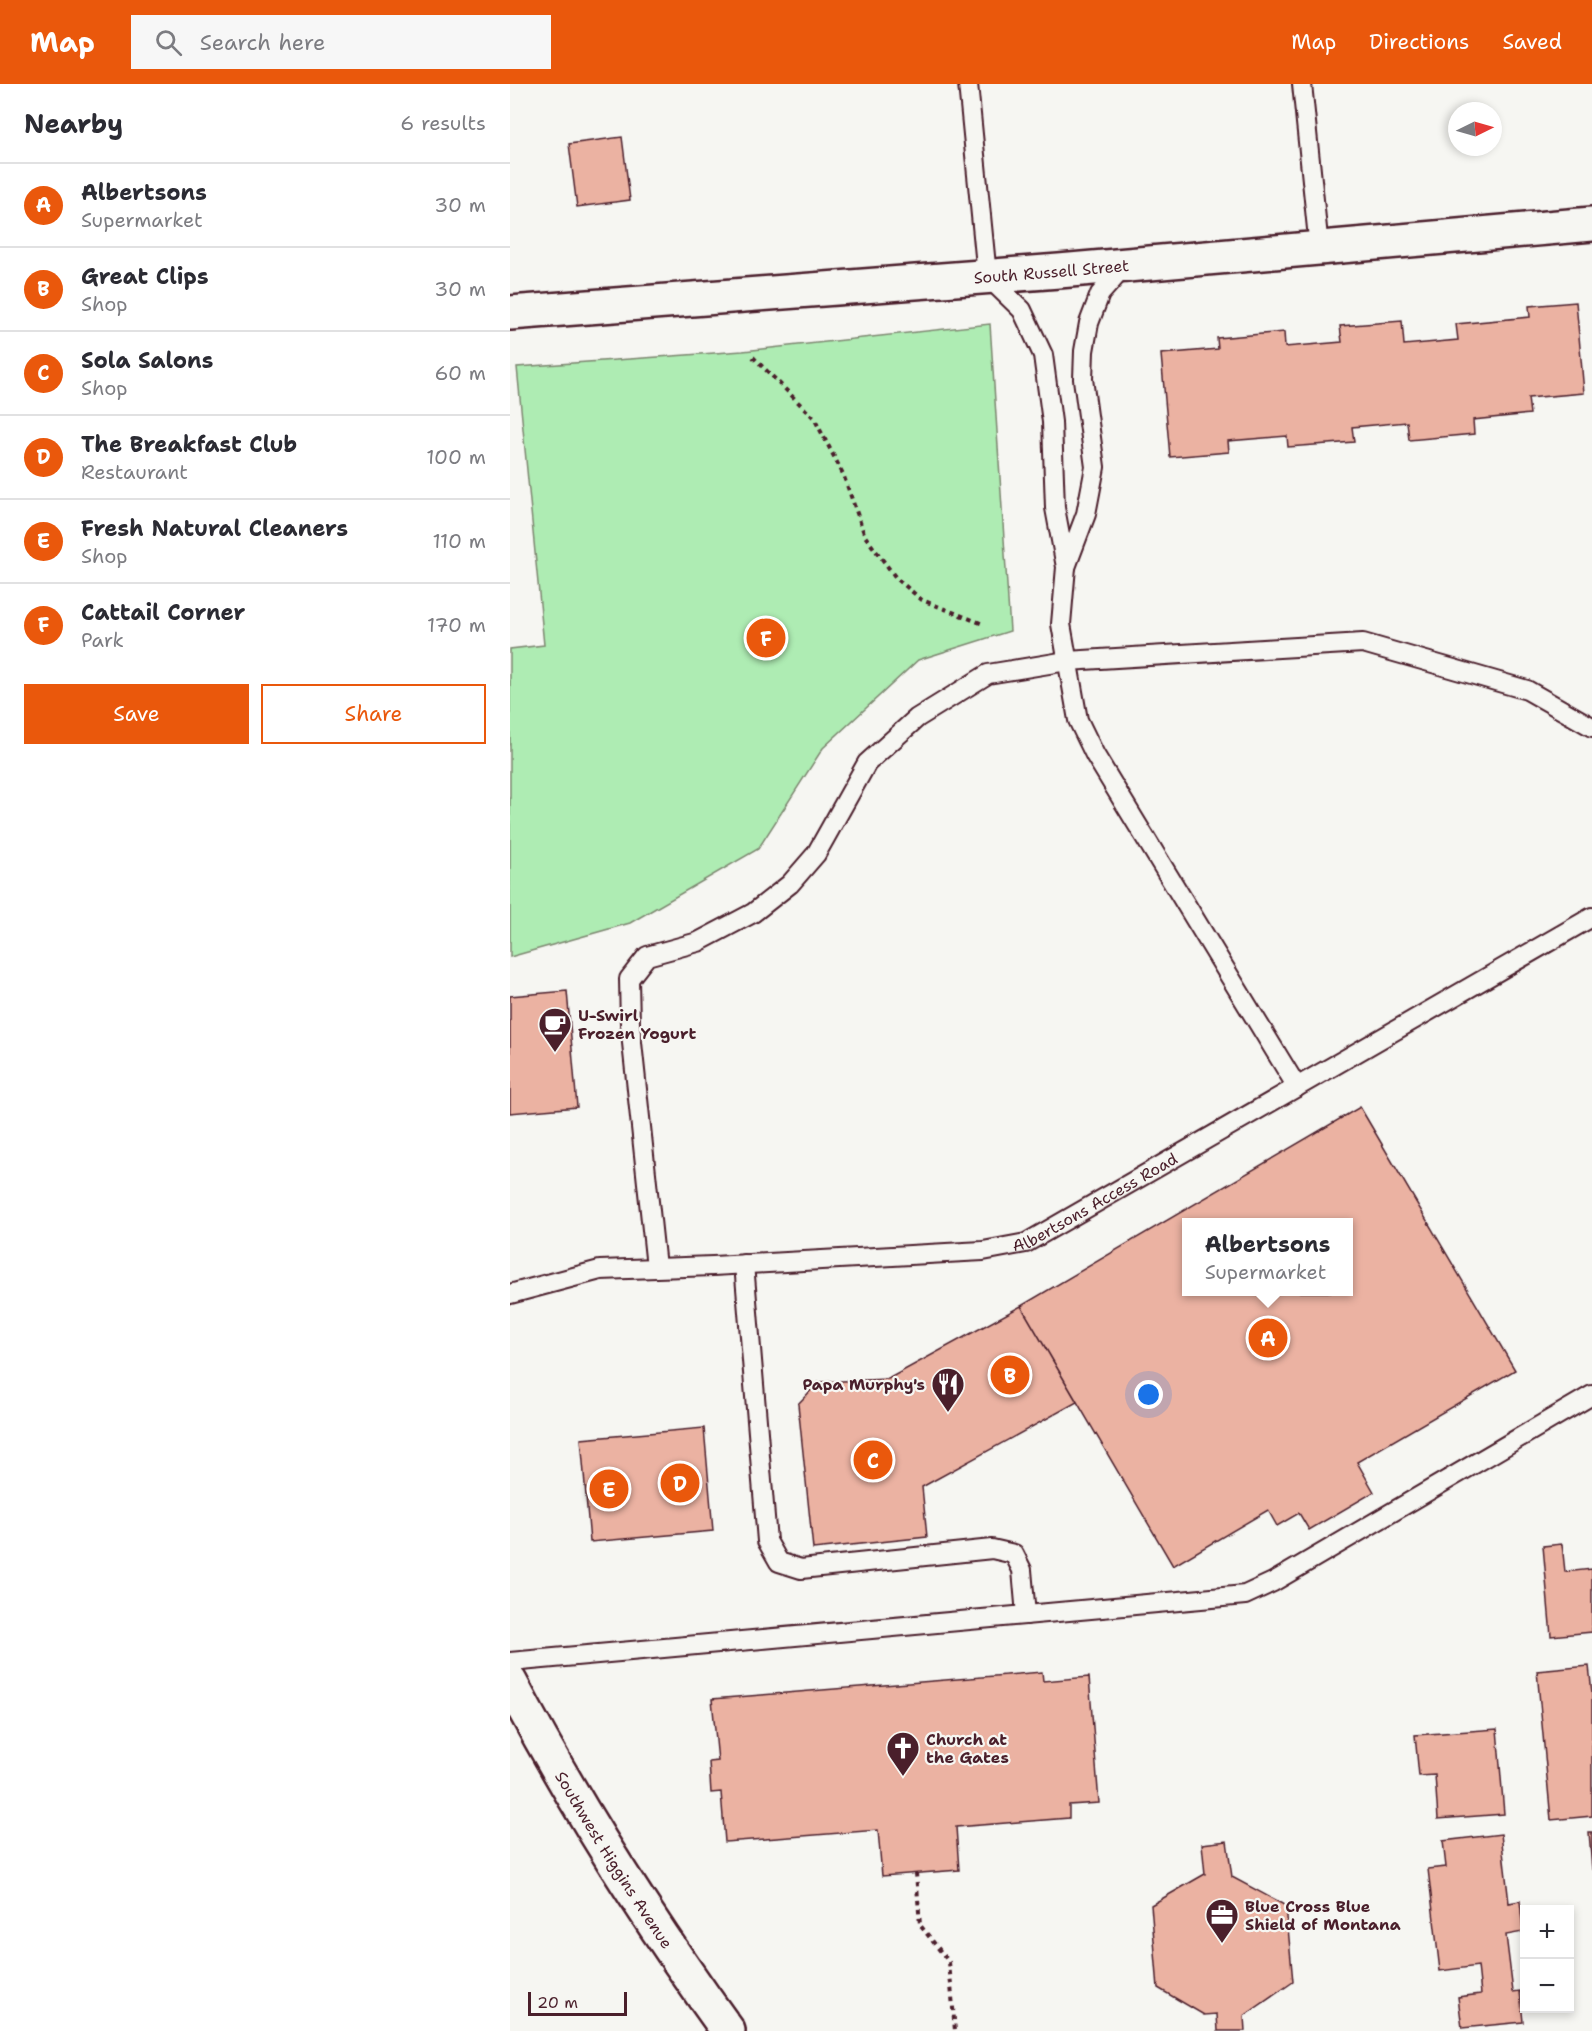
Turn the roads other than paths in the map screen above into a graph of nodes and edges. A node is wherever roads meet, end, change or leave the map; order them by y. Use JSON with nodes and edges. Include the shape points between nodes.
{"nodes":[{"id":1,"x":968,"y":84,"type":"edge"},
{"id":2,"x":1302,"y":84,"type":"edge"},
{"id":3,"x":1592,"y":224,"type":"edge"},
{"id":4,"x":1318,"y":248,"type":"junction"},
{"id":5,"x":1126,"y":265,"type":"junction"},
{"id":6,"x":987,"y":276,"type":"junction"},
{"id":7,"x":510,"y":313,"type":"edge"},
{"id":8,"x":1066,"y":567,"type":"junction"},
{"id":9,"x":1067,"y":661,"type":"junction"},
{"id":10,"x":1592,"y":727,"type":"edge"},
{"id":11,"x":1592,"y":916,"type":"edge"},
{"id":12,"x":1297,"y":1088,"type":"junction"},
{"id":13,"x":744,"y":1264,"type":"junction"},
{"id":14,"x":656,"y":1267,"type":"junction"},
{"id":15,"x":535,"y":1289,"type":"junction"},
{"id":16,"x":510,"y":1294,"type":"edge"},
{"id":17,"x":510,"y":1305,"type":"edge"},
{"id":18,"x":1592,"y":1395,"type":"edge"},
{"id":19,"x":1026,"y":1615,"type":"junction"},
{"id":20,"x":510,"y":1662,"type":"edge"},
{"id":21,"x":510,"y":1682,"type":"edge"},
{"id":22,"x":728,"y":2031,"type":"edge"}],
"edges":[{"from":1,"to":6,"type":"lane"},
{"from":2,"to":4,"type":"lane"},
{"from":3,"to":4,"type":"main road","name":"South Russell Street"},
{"from":4,"to":5,"type":"main road","name":"South Russell Street"},
{"from":5,"to":6,"type":"main road","name":"South Russell Street"},
{"from":5,"to":8,"type":"lane","via":[[1100,294],[1089,323],[1083,379],[1095,467],[1086,514]]},
{"from":6,"to":7,"type":"main road","name":"South Russell Street"},
{"from":6,"to":8,"type":"lane","via":[[1022,310],[1043,355],[1052,422],[1055,508]]},
{"from":8,"to":9,"type":"lane","via":[[1061,624]]},
{"from":9,"to":10,"type":"lane","via":[[1363,644],[1527,690]]},
{"from":9,"to":12,"type":"lane","via":[[1078,720],[1095,754]]},
{"from":9,"to":14,"type":"lane","via":[[988,674],[917,718],[867,763],[816,854],[790,884],[753,914],[698,942],[647,956],[629,979],[630,1024]]},
{"from":11,"to":12,"type":"lane","name":"Albertsons Access Road"},
{"from":12,"to":13,"type":"lane","name":"Albertsons Access Road","via":[[1026,1243],[983,1251]]},
{"from":13,"to":14,"type":"lane","name":"Albertsons Access Road"},
{"from":13,"to":19,"type":"lane","via":[[767,1540],[779,1562],[801,1569],[992,1548],[1014,1554],[1022,1570]]},
{"from":14,"to":15,"type":"lane","name":"Albertsons Access Road","via":[[600,1270]]},
{"from":15,"to":16,"type":"lane"},
{"from":15,"to":17,"type":"lane"},
{"from":18,"to":19,"type":"lane","via":[[1245,1595]]},
{"from":19,"to":20,"type":"lane"},
{"from":21,"to":22,"type":"main road","name":"Southwest Higgins Avenue","via":[[549,1758],[604,1848]]}]}
